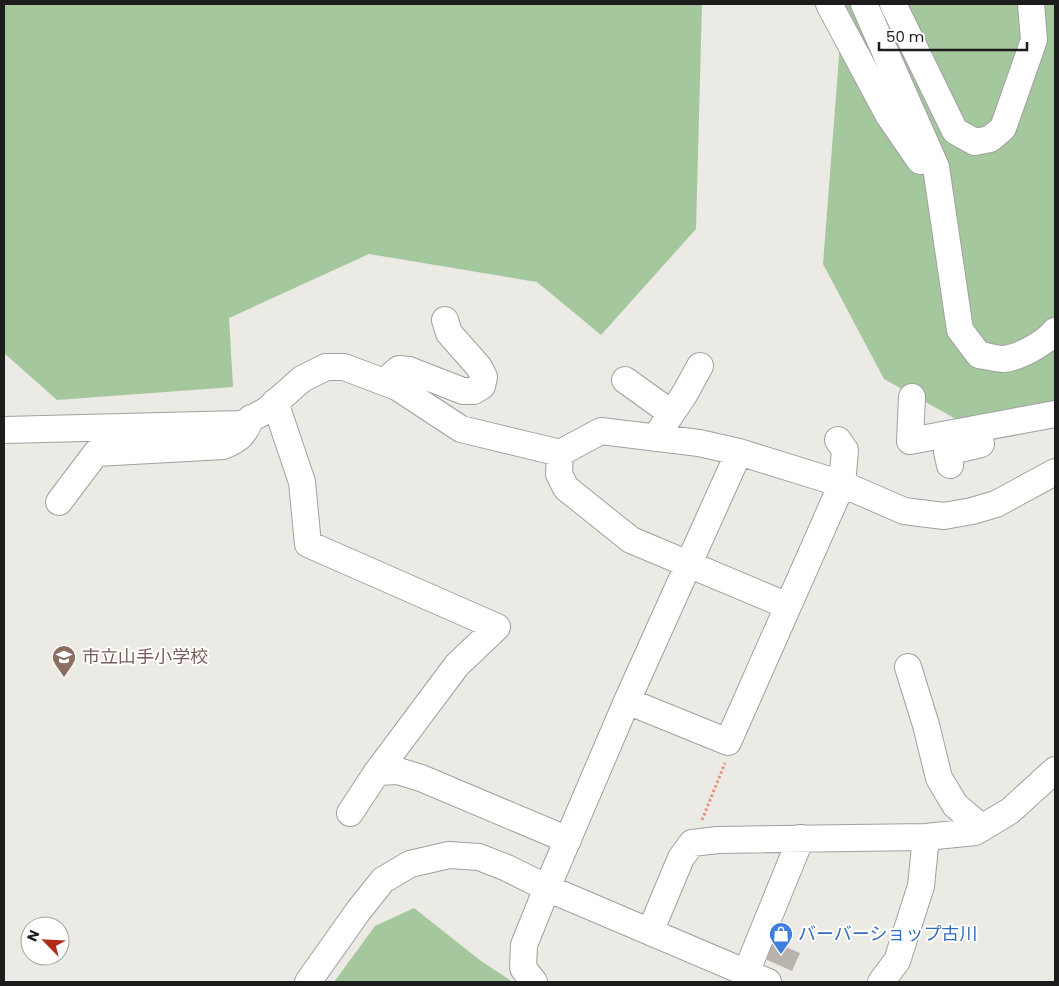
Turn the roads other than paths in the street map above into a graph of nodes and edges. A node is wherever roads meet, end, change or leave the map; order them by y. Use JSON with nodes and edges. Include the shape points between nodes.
{"nodes":[{"id":1,"x":829,"y":4,"type":"edge"},
{"id":2,"x":864,"y":4,"type":"edge"},
{"id":3,"x":892,"y":4,"type":"edge"},
{"id":4,"x":1031,"y":4,"type":"edge"},
{"id":5,"x":940,"y":191,"type":"junction"},
{"id":6,"x":444,"y":320,"type":"dead end"},
{"id":7,"x":1055,"y":331,"type":"edge"},
{"id":8,"x":700,"y":366,"type":"dead end"},
{"id":9,"x":625,"y":380,"type":"dead end"},
{"id":10,"x":390,"y":384,"type":"junction"},
{"id":11,"x":912,"y":397,"type":"dead end"},
{"id":12,"x":275,"y":402,"type":"junction"},
{"id":13,"x":672,"y":413,"type":"junction"},
{"id":14,"x":1055,"y":414,"type":"edge"},
{"id":15,"x":252,"y":418,"type":"junction"},
{"id":16,"x":1055,"y":429,"type":"edge"},
{"id":17,"x":4,"y":430,"type":"edge"},
{"id":18,"x":655,"y":438,"type":"junction"},
{"id":19,"x":838,"y":440,"type":"dead end"},
{"id":20,"x":740,"y":452,"type":"junction"},
{"id":21,"x":560,"y":453,"type":"junction"},
{"id":22,"x":950,"y":465,"type":"dead end"},
{"id":23,"x":1055,"y":472,"type":"edge"},
{"id":24,"x":842,"y":484,"type":"junction"},
{"id":25,"x":60,"y":502,"type":"dead end"},
{"id":26,"x":688,"y":565,"type":"junction"},
{"id":27,"x":788,"y":606,"type":"junction"},
{"id":28,"x":908,"y":667,"type":"dead end"},
{"id":29,"x":627,"y":702,"type":"junction"},
{"id":30,"x":1055,"y":770,"type":"edge"},
{"id":31,"x":377,"y":772,"type":"junction"},
{"id":32,"x":350,"y":813,"type":"dead end"},
{"id":33,"x":982,"y":828,"type":"junction"},
{"id":34,"x":926,"y":837,"type":"junction"},
{"id":35,"x":801,"y":838,"type":"junction"},
{"id":36,"x":568,"y":840,"type":"junction"},
{"id":37,"x":547,"y":888,"type":"junction"},
{"id":38,"x":650,"y":932,"type":"junction"},
{"id":39,"x":757,"y":978,"type":"edge"},
{"id":40,"x":308,"y":982,"type":"edge"},
{"id":41,"x":534,"y":982,"type":"edge"},
{"id":42,"x":881,"y":982,"type":"edge"}],
"edges":[{"from":1,"to":5,"type":"street","via":[[890,116]]},
{"from":2,"to":5,"type":"street","via":[[936,167]]},
{"from":3,"to":4,"type":"street","via":[[955,131],[975,142],[990,139],[1003,128],[1034,40]]},
{"from":5,"to":7,"type":"street","via":[[960,330],[979,355],[1002,359],[1032,350]]},
{"from":6,"to":10,"type":"street","via":[[449,333],[479,367],[484,377],[482,386],[474,391],[464,390],[399,369],[393,374]]},
{"from":8,"to":13,"type":"street"},
{"from":9,"to":13,"type":"street"},
{"from":10,"to":12,"type":"street","via":[[344,367],[326,367],[302,379]]},
{"from":10,"to":21,"type":"street","via":[[461,429]]},
{"from":11,"to":14,"type":"street","via":[[910,441]]},
{"from":12,"to":15,"type":"street"},
{"from":12,"to":31,"type":"street","via":[[302,482],[308,544],[497,627],[456,665]]},
{"from":13,"to":18,"type":"street"},
{"from":15,"to":17,"type":"street","via":[[242,424]]},
{"from":15,"to":25,"type":"street","via":[[237,440],[223,446],[96,453]]},
{"from":16,"to":22,"type":"street","via":[[947,452]]},
{"from":18,"to":20,"type":"street"},
{"from":18,"to":21,"type":"street","via":[[601,431]]},
{"from":19,"to":24,"type":"street","via":[[845,450]]},
{"from":20,"to":24,"type":"street"},
{"from":20,"to":26,"type":"street"},
{"from":21,"to":26,"type":"street","via":[[559,474],[566,488],[631,540]]},
{"from":23,"to":24,"type":"street","via":[[996,504],[944,516],[904,511]]},
{"from":24,"to":27,"type":"street"},
{"from":26,"to":27,"type":"street"},
{"from":26,"to":29,"type":"street"},
{"from":27,"to":29,"type":"street","via":[[728,742]]},
{"from":28,"to":33,"type":"street","via":[[939,778],[955,805]]},
{"from":29,"to":36,"type":"street"},
{"from":30,"to":33,"type":"street","via":[[1010,810]]},
{"from":31,"to":32,"type":"street"},
{"from":31,"to":36,"type":"street","via":[[398,771],[421,778]]},
{"from":33,"to":34,"type":"street","via":[[975,832]]},
{"from":34,"to":35,"type":"street"},
{"from":34,"to":42,"type":"street","via":[[921,886],[897,961]]},
{"from":35,"to":38,"type":"street","via":[[718,840],[692,844],[681,858]]},
{"from":35,"to":39,"type":"street"},
{"from":36,"to":37,"type":"street"},
{"from":37,"to":38,"type":"street"},
{"from":37,"to":40,"type":"street","via":[[479,856],[449,855],[410,864],[383,880]]},
{"from":37,"to":41,"type":"street","via":[[524,945],[523,968]]},
{"from":38,"to":39,"type":"street"}]}
